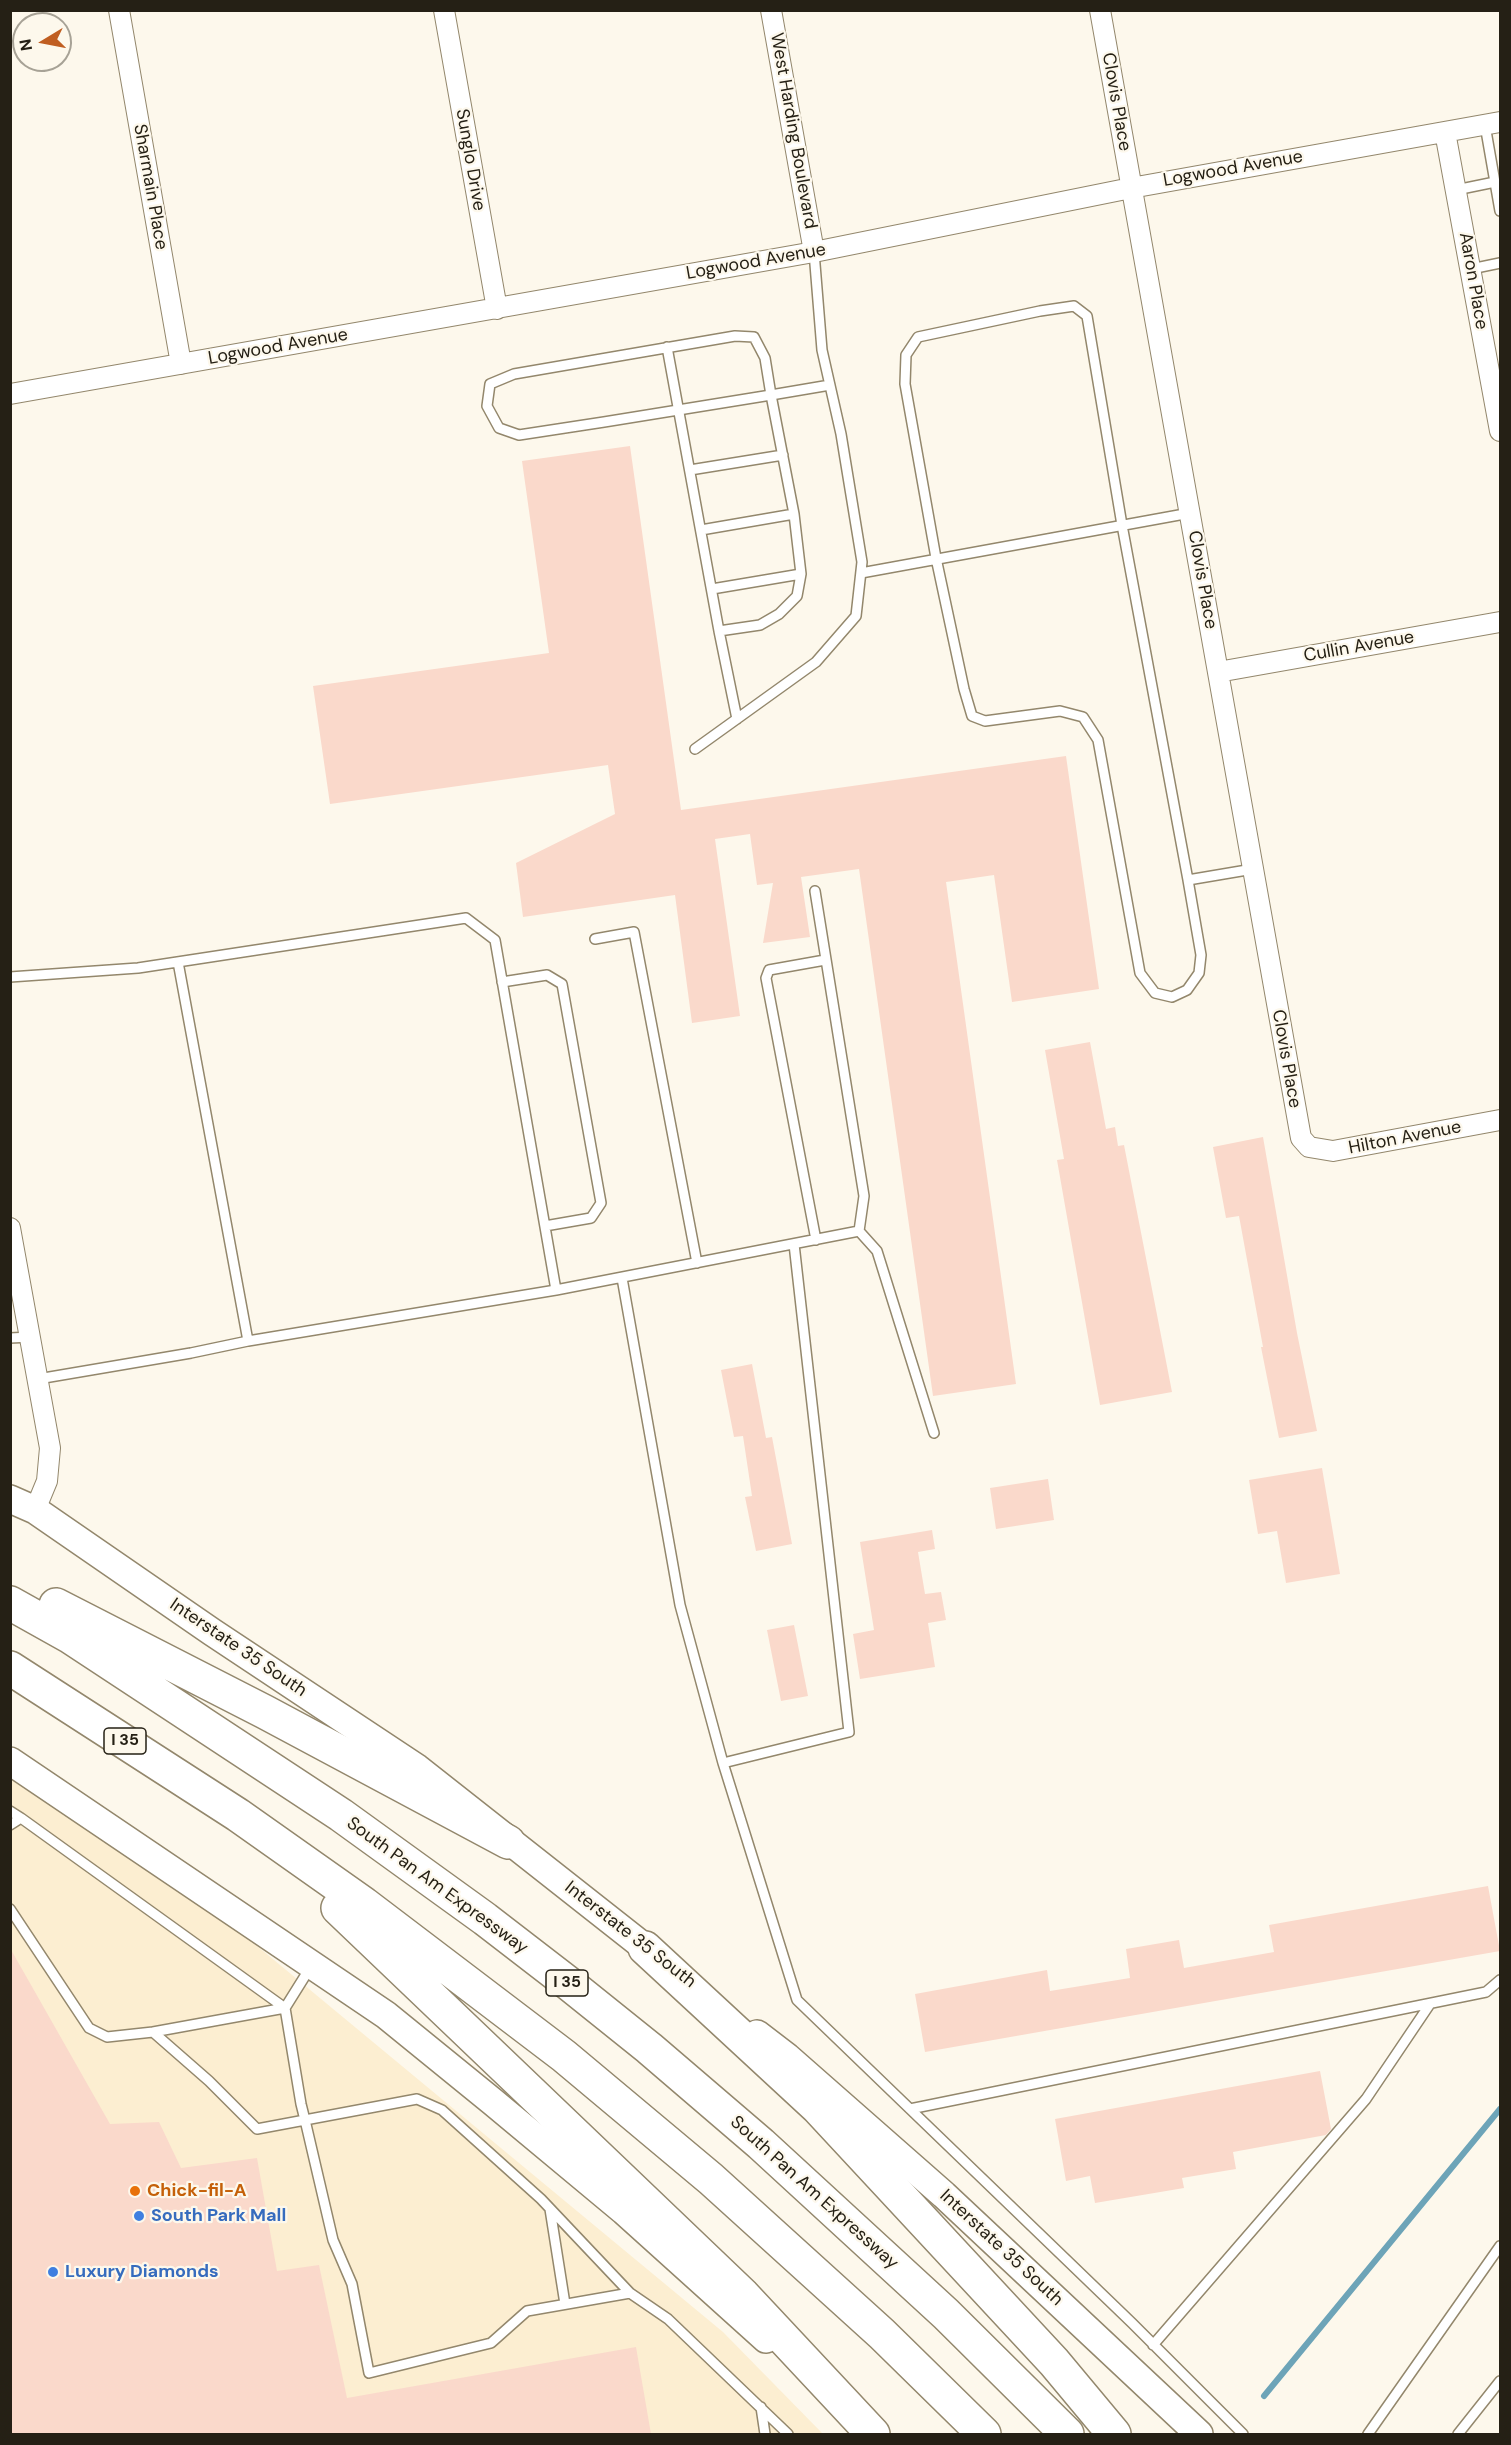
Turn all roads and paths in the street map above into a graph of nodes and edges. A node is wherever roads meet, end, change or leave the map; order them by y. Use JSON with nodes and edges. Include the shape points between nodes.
{"nodes":[{"id":1,"x":119,"y":10,"type":"edge"},
{"id":2,"x":444,"y":10,"type":"edge"},
{"id":3,"x":771,"y":10,"type":"edge"},
{"id":4,"x":1100,"y":10,"type":"edge"},
{"id":5,"x":1493,"y":123,"type":"edge"},
{"id":6,"x":1445,"y":132,"type":"junction"},
{"id":7,"x":1500,"y":152,"type":"edge"},
{"id":8,"x":1490,"y":154,"type":"junction"},
{"id":9,"x":1495,"y":182,"type":"junction"},
{"id":10,"x":1131,"y":188,"type":"junction"},
{"id":11,"x":1456,"y":190,"type":"junction"},
{"id":12,"x":1500,"y":211,"type":"edge"},
{"id":13,"x":814,"y":252,"type":"junction"},
{"id":14,"x":1500,"y":263,"type":"edge"},
{"id":15,"x":1471,"y":269,"type":"junction"},
{"id":16,"x":496,"y":309,"type":"junction"},
{"id":17,"x":668,"y":347,"type":"junction"},
{"id":18,"x":181,"y":364,"type":"junction"},
{"id":19,"x":830,"y":385,"type":"junction"},
{"id":20,"x":10,"y":394,"type":"edge"},
{"id":21,"x":771,"y":394,"type":"junction"},
{"id":22,"x":678,"y":409,"type":"junction"},
{"id":23,"x":1500,"y":431,"type":"edge"},
{"id":24,"x":783,"y":455,"type":"junction"},
{"id":25,"x":690,"y":470,"type":"junction"},
{"id":26,"x":1190,"y":513,"type":"junction"},
{"id":27,"x":794,"y":514,"type":"junction"},
{"id":28,"x":1122,"y":525,"type":"junction"},
{"id":29,"x":701,"y":530,"type":"junction"},
{"id":30,"x":936,"y":558,"type":"junction"},
{"id":31,"x":861,"y":573,"type":"junction"},
{"id":32,"x":801,"y":574,"type":"junction"},
{"id":33,"x":712,"y":590,"type":"junction"},
{"id":34,"x":1500,"y":622,"type":"edge"},
{"id":35,"x":719,"y":631,"type":"junction"},
{"id":36,"x":1218,"y":672,"type":"junction"},
{"id":37,"x":736,"y":719,"type":"junction"},
{"id":38,"x":695,"y":749,"type":"dead end"},
{"id":39,"x":1253,"y":869,"type":"junction"},
{"id":40,"x":1188,"y":880,"type":"junction"},
{"id":41,"x":815,"y":891,"type":"dead end"},
{"id":42,"x":595,"y":939,"type":"dead end"},
{"id":43,"x":825,"y":960,"type":"junction"},
{"id":44,"x":178,"y":962,"type":"junction"},
{"id":45,"x":10,"y":977,"type":"edge"},
{"id":46,"x":502,"y":982,"type":"junction"},
{"id":47,"x":1500,"y":1120,"type":"edge"},
{"id":48,"x":1310,"y":1147,"type":"joint"},
{"id":49,"x":545,"y":1226,"type":"junction"},
{"id":50,"x":10,"y":1228,"type":"edge"},
{"id":51,"x":859,"y":1231,"type":"junction"},
{"id":52,"x":816,"y":1240,"type":"junction"},
{"id":53,"x":794,"y":1244,"type":"junction"},
{"id":54,"x":696,"y":1263,"type":"junction"},
{"id":55,"x":622,"y":1278,"type":"junction"},
{"id":56,"x":556,"y":1290,"type":"junction"},
{"id":57,"x":30,"y":1337,"type":"junction"},
{"id":58,"x":10,"y":1338,"type":"edge"},
{"id":59,"x":248,"y":1341,"type":"junction"},
{"id":60,"x":38,"y":1379,"type":"junction"},
{"id":61,"x":933,"y":1433,"type":"dead end"},
{"id":62,"x":10,"y":1499,"type":"edge"},
{"id":63,"x":35,"y":1510,"type":"junction"},
{"id":64,"x":10,"y":1580,"type":"edge"},
{"id":65,"x":10,"y":1603,"type":"edge"},
{"id":66,"x":10,"y":1668,"type":"edge"},
{"id":67,"x":10,"y":1761,"type":"edge"},
{"id":68,"x":723,"y":1763,"type":"junction"},
{"id":69,"x":10,"y":1811,"type":"edge"},
{"id":70,"x":238,"y":1815,"type":"junction"},
{"id":71,"x":21,"y":1818,"type":"junction"},
{"id":72,"x":10,"y":1826,"type":"edge"},
{"id":73,"x":508,"y":1842,"type":"junction"},
{"id":74,"x":10,"y":1909,"type":"edge"},
{"id":75,"x":645,"y":1948,"type":"junction"},
{"id":76,"x":312,"y":1964,"type":"junction"},
{"id":77,"x":1500,"y":1980,"type":"edge"},
{"id":78,"x":1430,"y":2004,"type":"junction"},
{"id":79,"x":285,"y":2008,"type":"junction"},
{"id":80,"x":153,"y":2032,"type":"junction"},
{"id":81,"x":910,"y":2109,"type":"junction"},
{"id":82,"x":305,"y":2120,"type":"junction"},
{"id":83,"x":549,"y":2208,"type":"junction"},
{"id":84,"x":1500,"y":2246,"type":"edge"},
{"id":85,"x":630,"y":2293,"type":"junction"},
{"id":86,"x":565,"y":2304,"type":"junction"},
{"id":87,"x":1153,"y":2344,"type":"junction"},
{"id":88,"x":1500,"y":2381,"type":"edge"},
{"id":89,"x":761,"y":2406,"type":"junction"},
{"id":90,"x":765,"y":2434,"type":"edge"},
{"id":91,"x":788,"y":2434,"type":"edge"},
{"id":92,"x":872,"y":2434,"type":"edge"},
{"id":93,"x":984,"y":2434,"type":"edge"},
{"id":94,"x":1067,"y":2434,"type":"edge"},
{"id":95,"x":1113,"y":2434,"type":"edge"},
{"id":96,"x":1199,"y":2434,"type":"edge"},
{"id":97,"x":1243,"y":2434,"type":"edge"},
{"id":98,"x":1368,"y":2434,"type":"edge"},
{"id":99,"x":1458,"y":2434,"type":"edge"}],
"edges":[{"from":1,"to":18,"type":"street","name":"Sharmain Place"},
{"from":2,"to":16,"type":"street","name":"Sunglo Drive"},
{"from":3,"to":13,"type":"street","name":"West Harding Boulevard"},
{"from":4,"to":10,"type":"street","name":"Clovis Place"},
{"from":5,"to":6,"type":"street","name":"Logwood Avenue"},
{"from":5,"to":8,"type":"lane"},
{"from":6,"to":10,"type":"street","name":"Logwood Avenue"},
{"from":6,"to":11,"type":"street","name":"Aaron Place"},
{"from":7,"to":8,"type":"lane"},
{"from":8,"to":9,"type":"lane"},
{"from":9,"to":11,"type":"lane"},
{"from":9,"to":12,"type":"lane"},
{"from":10,"to":13,"type":"street","name":"Logwood Avenue"},
{"from":10,"to":26,"type":"street","name":"Clovis Place"},
{"from":11,"to":15,"type":"street","name":"Aaron Place"},
{"from":13,"to":16,"type":"street","name":"Logwood Avenue"},
{"from":13,"to":19,"type":"lane","via":[[822,350]]},
{"from":14,"to":15,"type":"lane"},
{"from":15,"to":23,"type":"street","name":"Aaron Place"},
{"from":16,"to":18,"type":"street","name":"Logwood Avenue"},
{"from":17,"to":21,"type":"lane","via":[[735,336],[754,337],[765,358]]},
{"from":17,"to":22,"type":"lane"},
{"from":17,"to":22,"type":"lane","via":[[514,374],[490,384],[487,406],[499,428],[519,435]]},
{"from":18,"to":20,"type":"street","name":"Logwood Avenue"},
{"from":19,"to":21,"type":"lane"},
{"from":19,"to":31,"type":"lane"},
{"from":21,"to":22,"type":"lane"},
{"from":21,"to":24,"type":"lane"},
{"from":22,"to":25,"type":"lane"},
{"from":24,"to":25,"type":"lane"},
{"from":24,"to":27,"type":"lane"},
{"from":25,"to":29,"type":"lane"},
{"from":26,"to":28,"type":"lane"},
{"from":26,"to":36,"type":"street","name":"Clovis Place"},
{"from":27,"to":29,"type":"lane"},
{"from":27,"to":32,"type":"lane"},
{"from":28,"to":30,"type":"lane"},
{"from":28,"to":30,"type":"lane","via":[[1087,316],[1074,306],[1040,311],[918,337],[906,355],[905,384]]},
{"from":28,"to":40,"type":"lane"},
{"from":29,"to":33,"type":"lane"},
{"from":30,"to":31,"type":"lane"},
{"from":30,"to":40,"type":"lane","via":[[972,716],[985,721],[1060,711],[1083,717],[1098,740],[1140,973],[1155,993],[1172,997],[1187,990],[1199,973],[1201,955]]},
{"from":31,"to":37,"type":"lane","via":[[856,615],[816,662]]},
{"from":32,"to":33,"type":"lane"},
{"from":32,"to":35,"type":"lane","via":[[797,596],[779,614],[760,625]]},
{"from":33,"to":35,"type":"lane"},
{"from":34,"to":36,"type":"street","name":"Cullin Avenue"},
{"from":35,"to":37,"type":"lane"},
{"from":36,"to":39,"type":"street","name":"Clovis Place"},
{"from":37,"to":38,"type":"lane"},
{"from":39,"to":40,"type":"lane"},
{"from":39,"to":48,"type":"street","name":"Clovis Place","via":[[1298,1124],[1301,1138]]},
{"from":41,"to":43,"type":"lane"},
{"from":42,"to":54,"type":"lane","via":[[634,932]]},
{"from":43,"to":51,"type":"lane","via":[[864,1196]]},
{"from":43,"to":52,"type":"lane","via":[[769,970],[766,978]]},
{"from":44,"to":45,"type":"lane"},
{"from":44,"to":46,"type":"lane","via":[[466,918],[495,940]]},
{"from":44,"to":59,"type":"lane"},
{"from":46,"to":49,"type":"lane"},
{"from":46,"to":49,"type":"lane","via":[[547,975],[562,984],[602,1203],[591,1218]]},
{"from":47,"to":48,"type":"street","name":"Hilton Avenue","via":[[1333,1151]]},
{"from":49,"to":56,"type":"lane"},
{"from":50,"to":57,"type":"street"},
{"from":51,"to":52,"type":"lane"},
{"from":51,"to":61,"type":"lane","via":[[877,1251]]},
{"from":52,"to":53,"type":"lane"},
{"from":53,"to":54,"type":"lane"},
{"from":53,"to":68,"type":"lane","via":[[849,1732]]},
{"from":54,"to":55,"type":"lane"},
{"from":55,"to":56,"type":"lane"},
{"from":55,"to":68,"type":"lane","via":[[680,1605]]},
{"from":56,"to":59,"type":"lane"},
{"from":57,"to":58,"type":"lane"},
{"from":57,"to":60,"type":"street"},
{"from":59,"to":60,"type":"lane"},
{"from":60,"to":63,"type":"street","via":[[50,1448],[47,1481]]},
{"from":62,"to":63,"type":"main road","name":"Interstate 35 South"},
{"from":63,"to":73,"type":"main road","name":"Interstate 35 South","via":[[417,1768]]},
{"from":64,"to":73,"type":"highway"},
{"from":65,"to":94,"type":"highway","name":"South Pan Am Expressway","number":"I 35","via":[[69,1636],[341,1815],[568,1983],[761,2144],[946,2314]]},
{"from":66,"to":70,"type":"highway","number":"I 35"},
{"from":67,"to":76,"type":"main road"},
{"from":68,"to":81,"type":"lane","via":[[797,2000]]},
{"from":69,"to":71,"type":"lane"},
{"from":70,"to":92,"type":"highway","via":[[743,2295]]},
{"from":70,"to":93,"type":"highway","number":"I 35","via":[[364,1904],[645,2122],[873,2326]]},
{"from":71,"to":72,"type":"lane"},
{"from":71,"to":79,"type":"lane"},
{"from":73,"to":75,"type":"main road","name":"Interstate 35 South"},
{"from":74,"to":80,"type":"lane","via":[[89,2028],[106,2037]]},
{"from":75,"to":95,"type":"highway","via":[[818,2108],[1054,2362]]},
{"from":75,"to":96,"type":"main road","name":"Interstate 35 South","via":[[822,2087],[944,2195]]},
{"from":76,"to":79,"type":"lane"},
{"from":76,"to":92,"type":"main road","via":[[386,2015],[624,2211]]},
{"from":77,"to":78,"type":"lane","via":[[1486,1992]]},
{"from":78,"to":81,"type":"lane"},
{"from":78,"to":87,"type":"lane","via":[[1366,2098]]},
{"from":79,"to":80,"type":"lane"},
{"from":79,"to":82,"type":"lane"},
{"from":80,"to":82,"type":"lane","via":[[257,2129]]},
{"from":81,"to":87,"type":"lane"},
{"from":82,"to":83,"type":"lane","via":[[417,2099],[442,2110]]},
{"from":82,"to":86,"type":"lane","via":[[333,2240],[352,2284],[369,2373],[491,2343],[527,2311]]},
{"from":83,"to":85,"type":"lane"},
{"from":83,"to":86,"type":"lane"},
{"from":84,"to":98,"type":"lane"},
{"from":85,"to":86,"type":"lane"},
{"from":85,"to":89,"type":"lane","via":[[668,2319]]},
{"from":87,"to":97,"type":"lane"},
{"from":88,"to":99,"type":"lane"},
{"from":89,"to":90,"type":"lane"},
{"from":89,"to":91,"type":"lane"}]}
